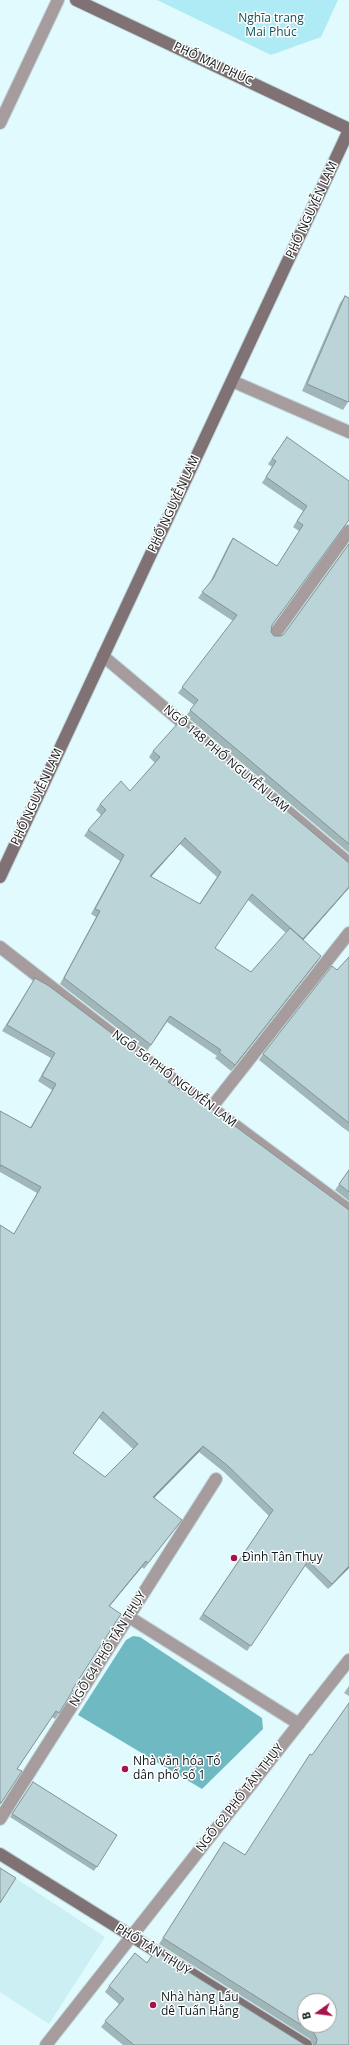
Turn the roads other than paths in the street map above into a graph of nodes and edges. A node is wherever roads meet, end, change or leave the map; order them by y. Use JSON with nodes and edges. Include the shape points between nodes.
{"nodes":[{"id":1,"x":58,"y":0,"type":"edge"},
{"id":2,"x":76,"y":0,"type":"edge"},
{"id":3,"x":0,"y":123,"type":"edge"},
{"id":4,"x":349,"y":129,"type":"edge"},
{"id":5,"x":232,"y":381,"type":"junction"},
{"id":6,"x":349,"y":432,"type":"edge"},
{"id":7,"x":349,"y":531,"type":"edge"},
{"id":8,"x":274,"y":636,"type":"edge"},
{"id":9,"x":103,"y":656,"type":"junction"},
{"id":10,"x":349,"y":863,"type":"edge"},
{"id":11,"x":0,"y":877,"type":"edge"},
{"id":12,"x":349,"y":933,"type":"edge"},
{"id":13,"x":0,"y":948,"type":"edge"},
{"id":14,"x":211,"y":1108,"type":"junction"},
{"id":15,"x":349,"y":1210,"type":"edge"},
{"id":16,"x":216,"y":1479,"type":"dead end"},
{"id":17,"x":129,"y":1617,"type":"junction"},
{"id":18,"x":349,"y":1660,"type":"edge"},
{"id":19,"x":299,"y":1724,"type":"junction"},
{"id":20,"x":0,"y":1819,"type":"edge"},
{"id":21,"x":0,"y":1854,"type":"edge"},
{"id":22,"x":132,"y":1936,"type":"junction"},
{"id":23,"x":46,"y":2045,"type":"edge"},
{"id":24,"x":306,"y":2045,"type":"edge"}],
"edges":[{"from":1,"to":3,"type":"street"},
{"from":2,"to":4,"type":"street","name":"PHỐ MAI PHÚC"},
{"from":4,"to":5,"type":"street","name":"PHỐ NGUYỄN LAM"},
{"from":5,"to":6,"type":"street"},
{"from":5,"to":9,"type":"street","name":"PHỐ NGUYỄN LAM"},
{"from":7,"to":8,"type":"street"},
{"from":9,"to":10,"type":"street","name":"NGÕ 148 PHỐ NGUYỄN LAM"},
{"from":9,"to":11,"type":"street","name":"PHỐ NGUYỄN LAM"},
{"from":12,"to":14,"type":"street"},
{"from":13,"to":14,"type":"street","name":"NGÕ 56 PHỐ NGUYỄN LAM"},
{"from":14,"to":15,"type":"street","name":"NGÕ 56 PHỐ NGUYỄN LAM"},
{"from":16,"to":17,"type":"street","name":"NGÕ 64 PHỐ TÂN THỤY"},
{"from":17,"to":19,"type":"street"},
{"from":17,"to":20,"type":"street","name":"NGÕ 64 PHỐ TÂN THỤY"},
{"from":18,"to":19,"type":"street","name":"NGÕ 62 PHỐ TÂN THỤY"},
{"from":19,"to":22,"type":"street","name":"NGÕ 62 PHỐ TÂN THỤY"},
{"from":21,"to":22,"type":"street","name":"PHỐ TÂN THỤY"},
{"from":22,"to":23,"type":"street","name":"NGÕ 62 PHỐ TÂN THỤY"},
{"from":22,"to":24,"type":"street","name":"PHỐ TÂN THỤY"}]}
